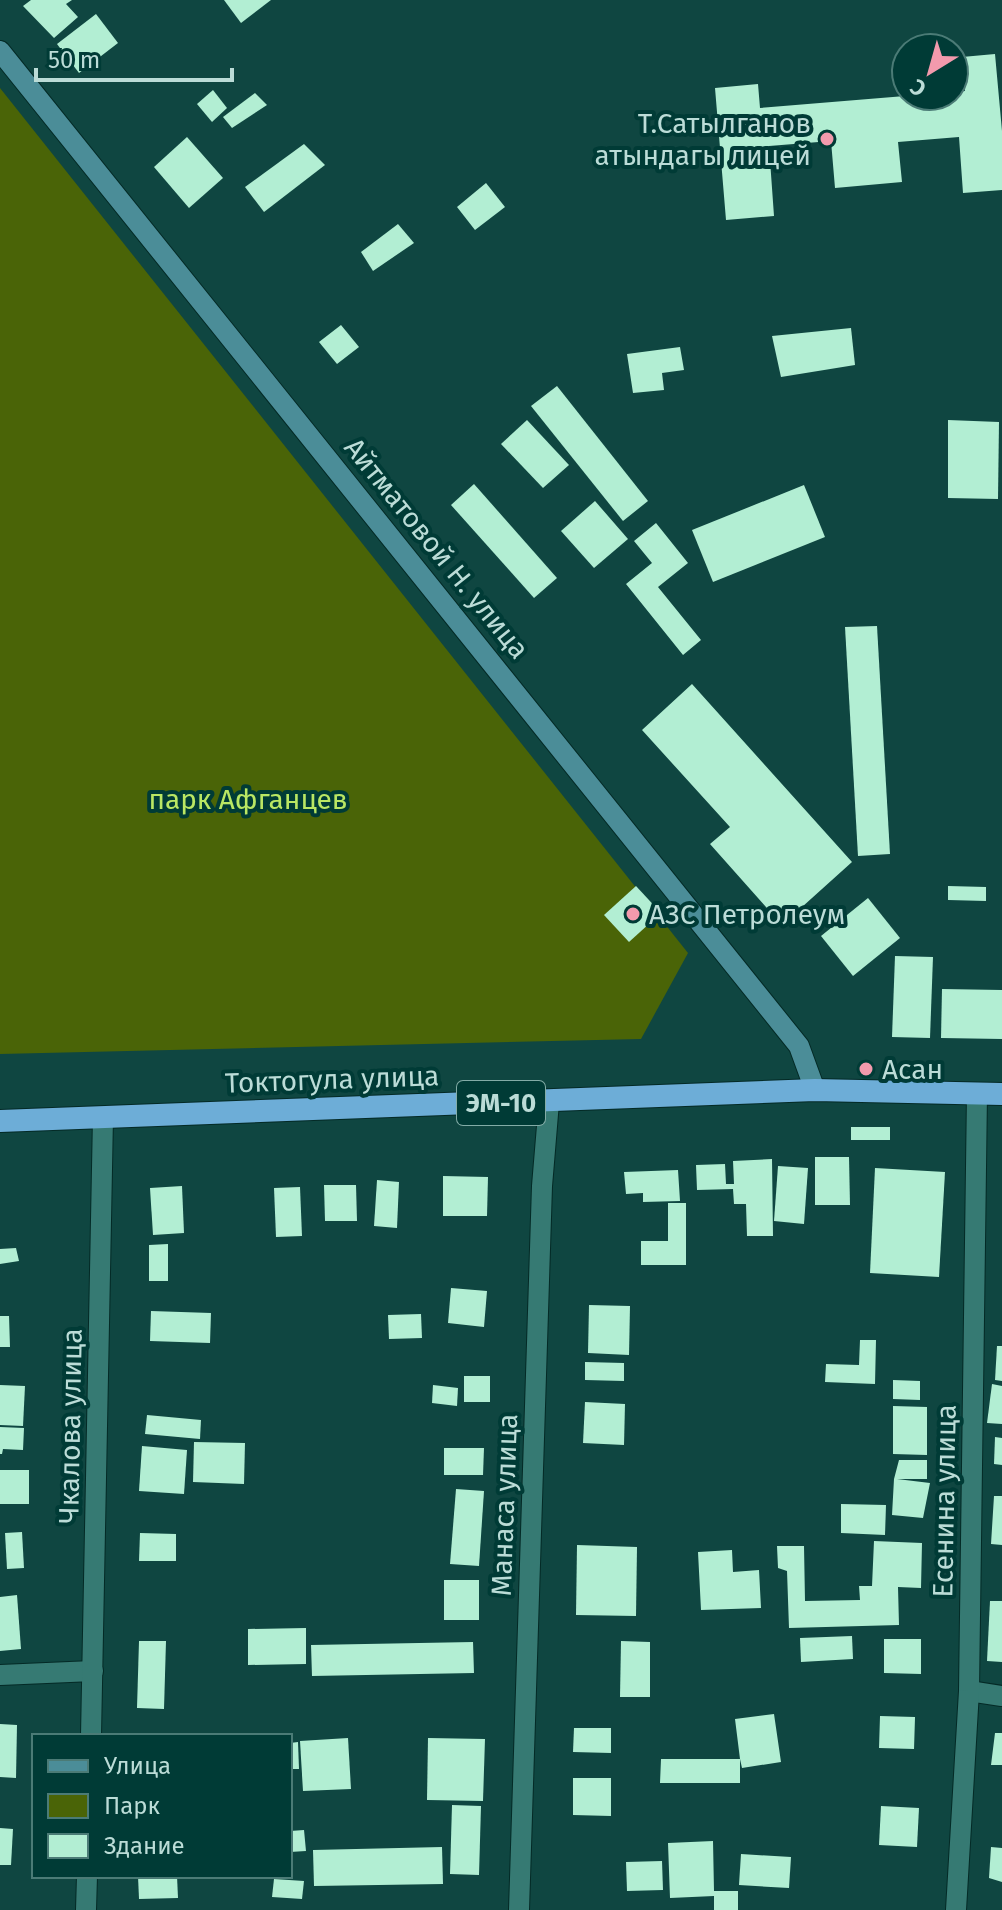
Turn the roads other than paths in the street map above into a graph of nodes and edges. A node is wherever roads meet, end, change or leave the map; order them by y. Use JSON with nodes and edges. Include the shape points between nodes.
{"nodes":[{"id":1,"x":0,"y":51,"type":"edge"},
{"id":2,"x":815,"y":1090,"type":"junction"},
{"id":3,"x":977,"y":1093,"type":"junction"},
{"id":4,"x":1002,"y":1094,"type":"edge"},
{"id":5,"x":549,"y":1102,"type":"junction"},
{"id":6,"x":103,"y":1117,"type":"junction"},
{"id":7,"x":0,"y":1121,"type":"edge"},
{"id":8,"x":93,"y":1671,"type":"junction"},
{"id":9,"x":0,"y":1675,"type":"edge"},
{"id":10,"x":969,"y":1691,"type":"junction"},
{"id":11,"x":1002,"y":1696,"type":"edge"},
{"id":12,"x":91,"y":1734,"type":"edge"},
{"id":13,"x":87,"y":1878,"type":"edge"},
{"id":14,"x":86,"y":1910,"type":"edge"},
{"id":15,"x":519,"y":1910,"type":"edge"},
{"id":16,"x":956,"y":1910,"type":"edge"}],
"edges":[{"from":1,"to":2,"type":"main road","name":"Айтматовой Н. улица","via":[[799,1046]]},
{"from":2,"to":3,"type":"highway","name":"Токтогула улица","number":"ЭМ-10"},
{"from":2,"to":5,"type":"highway","name":"Токтогула улица","number":"ЭМ-10"},
{"from":3,"to":4,"type":"highway","name":"Токтогула улица","number":"ЭМ-10"},
{"from":3,"to":10,"type":"street","name":"Есенина улица"},
{"from":5,"to":6,"type":"highway","name":"Токтогула улица","number":"ЭМ-10"},
{"from":5,"to":15,"type":"street","name":"Манаса улица"},
{"from":6,"to":7,"type":"highway","name":"Токтогула улица","number":"ЭМ-10"},
{"from":6,"to":8,"type":"street","name":"Чкалова улица"},
{"from":8,"to":9,"type":"street"},
{"from":8,"to":12,"type":"street","name":"Чкалова улица"},
{"from":10,"to":11,"type":"street"},
{"from":10,"to":16,"type":"street","name":"Есенина улица"},
{"from":13,"to":14,"type":"street"}]}
